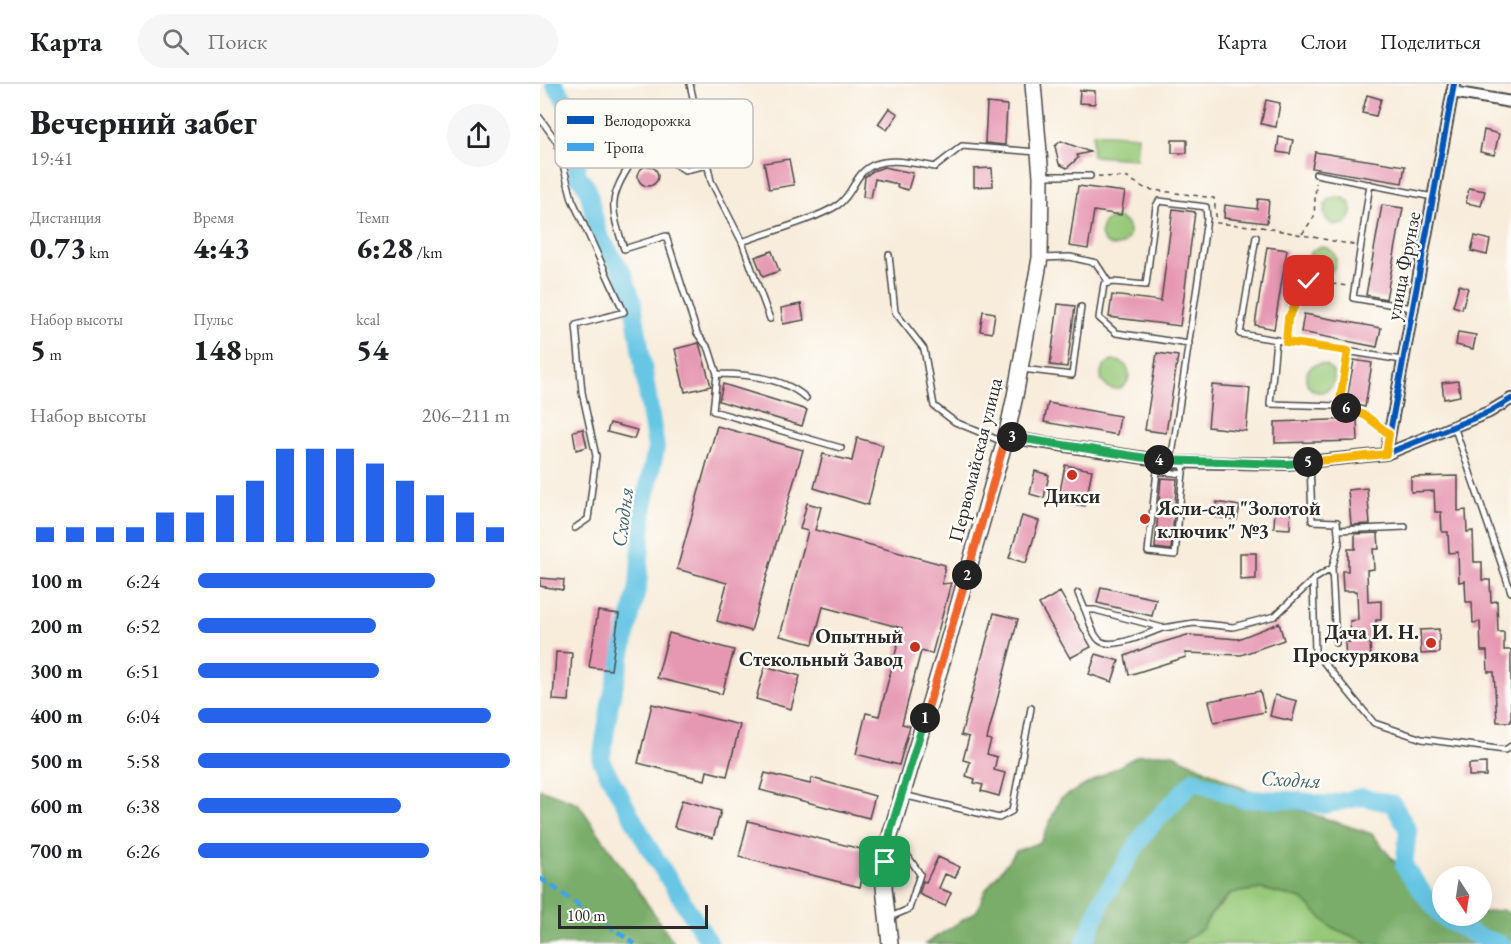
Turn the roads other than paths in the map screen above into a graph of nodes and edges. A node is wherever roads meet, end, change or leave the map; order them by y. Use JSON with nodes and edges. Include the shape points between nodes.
{"nodes":[{"id":1,"x":690,"y":84,"type":"edge"},
{"id":2,"x":1033,"y":84,"type":"edge"},
{"id":3,"x":1453,"y":88,"type":"edge"},
{"id":4,"x":693,"y":99,"type":"edge"},
{"id":5,"x":1511,"y":102,"type":"edge"},
{"id":6,"x":540,"y":118,"type":"edge"},
{"id":7,"x":555,"y":139,"type":"edge"},
{"id":8,"x":1039,"y":153,"type":"junction"},
{"id":9,"x":564,"y":168,"type":"edge"},
{"id":10,"x":628,"y":168,"type":"edge"},
{"id":11,"x":709,"y":168,"type":"edge"},
{"id":12,"x":1316,"y":174,"type":"road end"},
{"id":13,"x":1041,"y":176,"type":"junction"},
{"id":14,"x":1090,"y":176,"type":"dead end"},
{"id":15,"x":1370,"y":184,"type":"junction"},
{"id":16,"x":1433,"y":197,"type":"junction"},
{"id":17,"x":1256,"y":237,"type":"dead end"},
{"id":18,"x":742,"y":242,"type":"junction"},
{"id":19,"x":889,"y":255,"type":"dead end"},
{"id":20,"x":1040,"y":258,"type":"junction"},
{"id":21,"x":1108,"y":283,"type":"junction"},
{"id":22,"x":1081,"y":307,"type":"dead end"},
{"id":23,"x":1412,"y":308,"type":"junction"},
{"id":24,"x":770,"y":319,"type":"dead end"},
{"id":25,"x":1276,"y":340,"type":"junction"},
{"id":26,"x":1188,"y":344,"type":"junction"},
{"id":27,"x":1348,"y":351,"type":"junction"},
{"id":28,"x":1402,"y":360,"type":"junction"},
{"id":29,"x":1020,"y":368,"type":"junction"},
{"id":30,"x":717,"y":374,"type":"junction"},
{"id":31,"x":806,"y":398,"type":"dead end"},
{"id":32,"x":1511,"y":399,"type":"edge"},
{"id":33,"x":1339,"y":406,"type":"junction"},
{"id":34,"x":1454,"y":426,"type":"junction"},
{"id":35,"x":1389,"y":434,"type":"junction"},
{"id":36,"x":1005,"y":440,"type":"junction"},
{"id":37,"x":840,"y":448,"type":"dead end"},
{"id":38,"x":1386,"y":454,"type":"junction"},
{"id":39,"x":1171,"y":462,"type":"junction"},
{"id":40,"x":1184,"y":462,"type":"junction"},
{"id":41,"x":1310,"y":462,"type":"junction"},
{"id":42,"x":1183,"y":474,"type":"junction"},
{"id":43,"x":1405,"y":527,"type":"dead end"},
{"id":44,"x":575,"y":528,"type":"dead end"},
{"id":45,"x":1338,"y":530,"type":"junction"},
{"id":46,"x":1332,"y":568,"type":"junction"},
{"id":47,"x":1313,"y":580,"type":"junction"},
{"id":48,"x":1511,"y":592,"type":"edge"},
{"id":49,"x":1078,"y":593,"type":"dead end"},
{"id":50,"x":1085,"y":610,"type":"junction"},
{"id":51,"x":1163,"y":628,"type":"junction"},
{"id":52,"x":1336,"y":644,"type":"dead end"},
{"id":53,"x":1031,"y":708,"type":"dead end"},
{"id":54,"x":1511,"y":746,"type":"edge"},
{"id":55,"x":902,"y":795,"type":"junction"},
{"id":56,"x":889,"y":838,"type":"junction"},
{"id":57,"x":887,"y":919,"type":"junction"},
{"id":58,"x":890,"y":944,"type":"edge"}],
"edges":[{"from":1,"to":4,"type":"lane"},
{"from":2,"to":8,"type":"main road","name":"Первомайская улица"},
{"from":3,"to":5,"type":"street"},
{"from":3,"to":16,"type":"street","name":"улица Фрунзе"},
{"from":6,"to":7,"type":"lane"},
{"from":8,"to":13,"type":"main road","name":"Первомайская улица"},
{"from":8,"to":18,"type":"lane","via":[[962,146],[935,167],[896,161],[879,164],[863,171],[838,204]]},
{"from":9,"to":44,"type":"lane","via":[[572,199],[624,312],[576,325],[582,392],[596,456],[588,519]]},
{"from":10,"to":30,"type":"lane","via":[[616,186],[612,212],[624,249],[666,236],[697,333],[709,349]]},
{"from":11,"to":18,"type":"lane","via":[[711,181]]},
{"from":12,"to":15,"type":"lane"},
{"from":13,"to":14,"type":"lane"},
{"from":13,"to":20,"type":"main road","name":"Первомайская улица"},
{"from":15,"to":16,"type":"lane"},
{"from":15,"to":23,"type":"lane","via":[[1353,298]]},
{"from":16,"to":23,"type":"street","name":"улица Фрунзе"},
{"from":17,"to":25,"type":"lane","via":[[1240,334]]},
{"from":18,"to":24,"type":"lane"},
{"from":19,"to":36,"type":"lane","via":[[895,312],[924,349],[934,406],[955,422]]},
{"from":20,"to":21,"type":"lane","via":[[1070,256],[1096,263]]},
{"from":20,"to":29,"type":"main road","name":"Первомайская улица"},
{"from":21,"to":26,"type":"lane","via":[[1104,284],[1099,318],[1106,327],[1116,333]]},
{"from":21,"to":26,"type":"lane","via":[[1146,285],[1159,201],[1206,207],[1208,219]]},
{"from":22,"to":29,"type":"lane","via":[[1072,375]]},
{"from":23,"to":28,"type":"street","name":"улица Фрунзе"},
{"from":25,"to":27,"type":"lane"},
{"from":25,"to":33,"type":"lane","via":[[1270,404]]},
{"from":26,"to":39,"type":"lane"},
{"from":27,"to":28,"type":"lane"},
{"from":27,"to":33,"type":"lane"},
{"from":28,"to":35,"type":"street","name":"улица Фрунзе"},
{"from":29,"to":36,"type":"main road","name":"Первомайская улица"},
{"from":30,"to":31,"type":"lane","via":[[740,374],[795,387]]},
{"from":30,"to":37,"type":"lane","via":[[713,411]]},
{"from":32,"to":34,"type":"street"},
{"from":33,"to":35,"type":"lane","via":[[1366,416]]},
{"from":34,"to":38,"type":"street"},
{"from":34,"to":48,"type":"lane"},
{"from":35,"to":38,"type":"street","name":"улица Фрунзе"},
{"from":36,"to":39,"type":"street"},
{"from":36,"to":55,"type":"main road","name":"Первомайская улица"},
{"from":38,"to":41,"type":"street"},
{"from":39,"to":40,"type":"street"},
{"from":40,"to":41,"type":"street"},
{"from":40,"to":42,"type":"lane"},
{"from":41,"to":45,"type":"lane","via":[[1312,521],[1337,522]]},
{"from":42,"to":42,"type":"lane","via":[[1175,555],[1148,552],[1157,471]]},
{"from":43,"to":45,"type":"lane"},
{"from":45,"to":46,"type":"lane","via":[[1339,544]]},
{"from":46,"to":47,"type":"lane"},
{"from":46,"to":52,"type":"lane"},
{"from":47,"to":51,"type":"lane","via":[[1275,616],[1233,627],[1194,623]]},
{"from":47,"to":54,"type":"lane","via":[[1315,652],[1374,723],[1422,739],[1505,750]]},
{"from":49,"to":50,"type":"lane"},
{"from":50,"to":51,"type":"lane"},
{"from":50,"to":51,"type":"lane","via":[[1096,636],[1112,645]]},
{"from":53,"to":55,"type":"lane","via":[[1012,811],[999,818]]},
{"from":55,"to":56,"type":"main road","name":"Первомайская улица"},
{"from":56,"to":57,"type":"main road","name":"Первомайская улица","via":[[885,862]]},
{"from":56,"to":57,"type":"lane","via":[[920,874],[909,909]]},
{"from":57,"to":58,"type":"main road","name":"Первомайская улица"}]}
